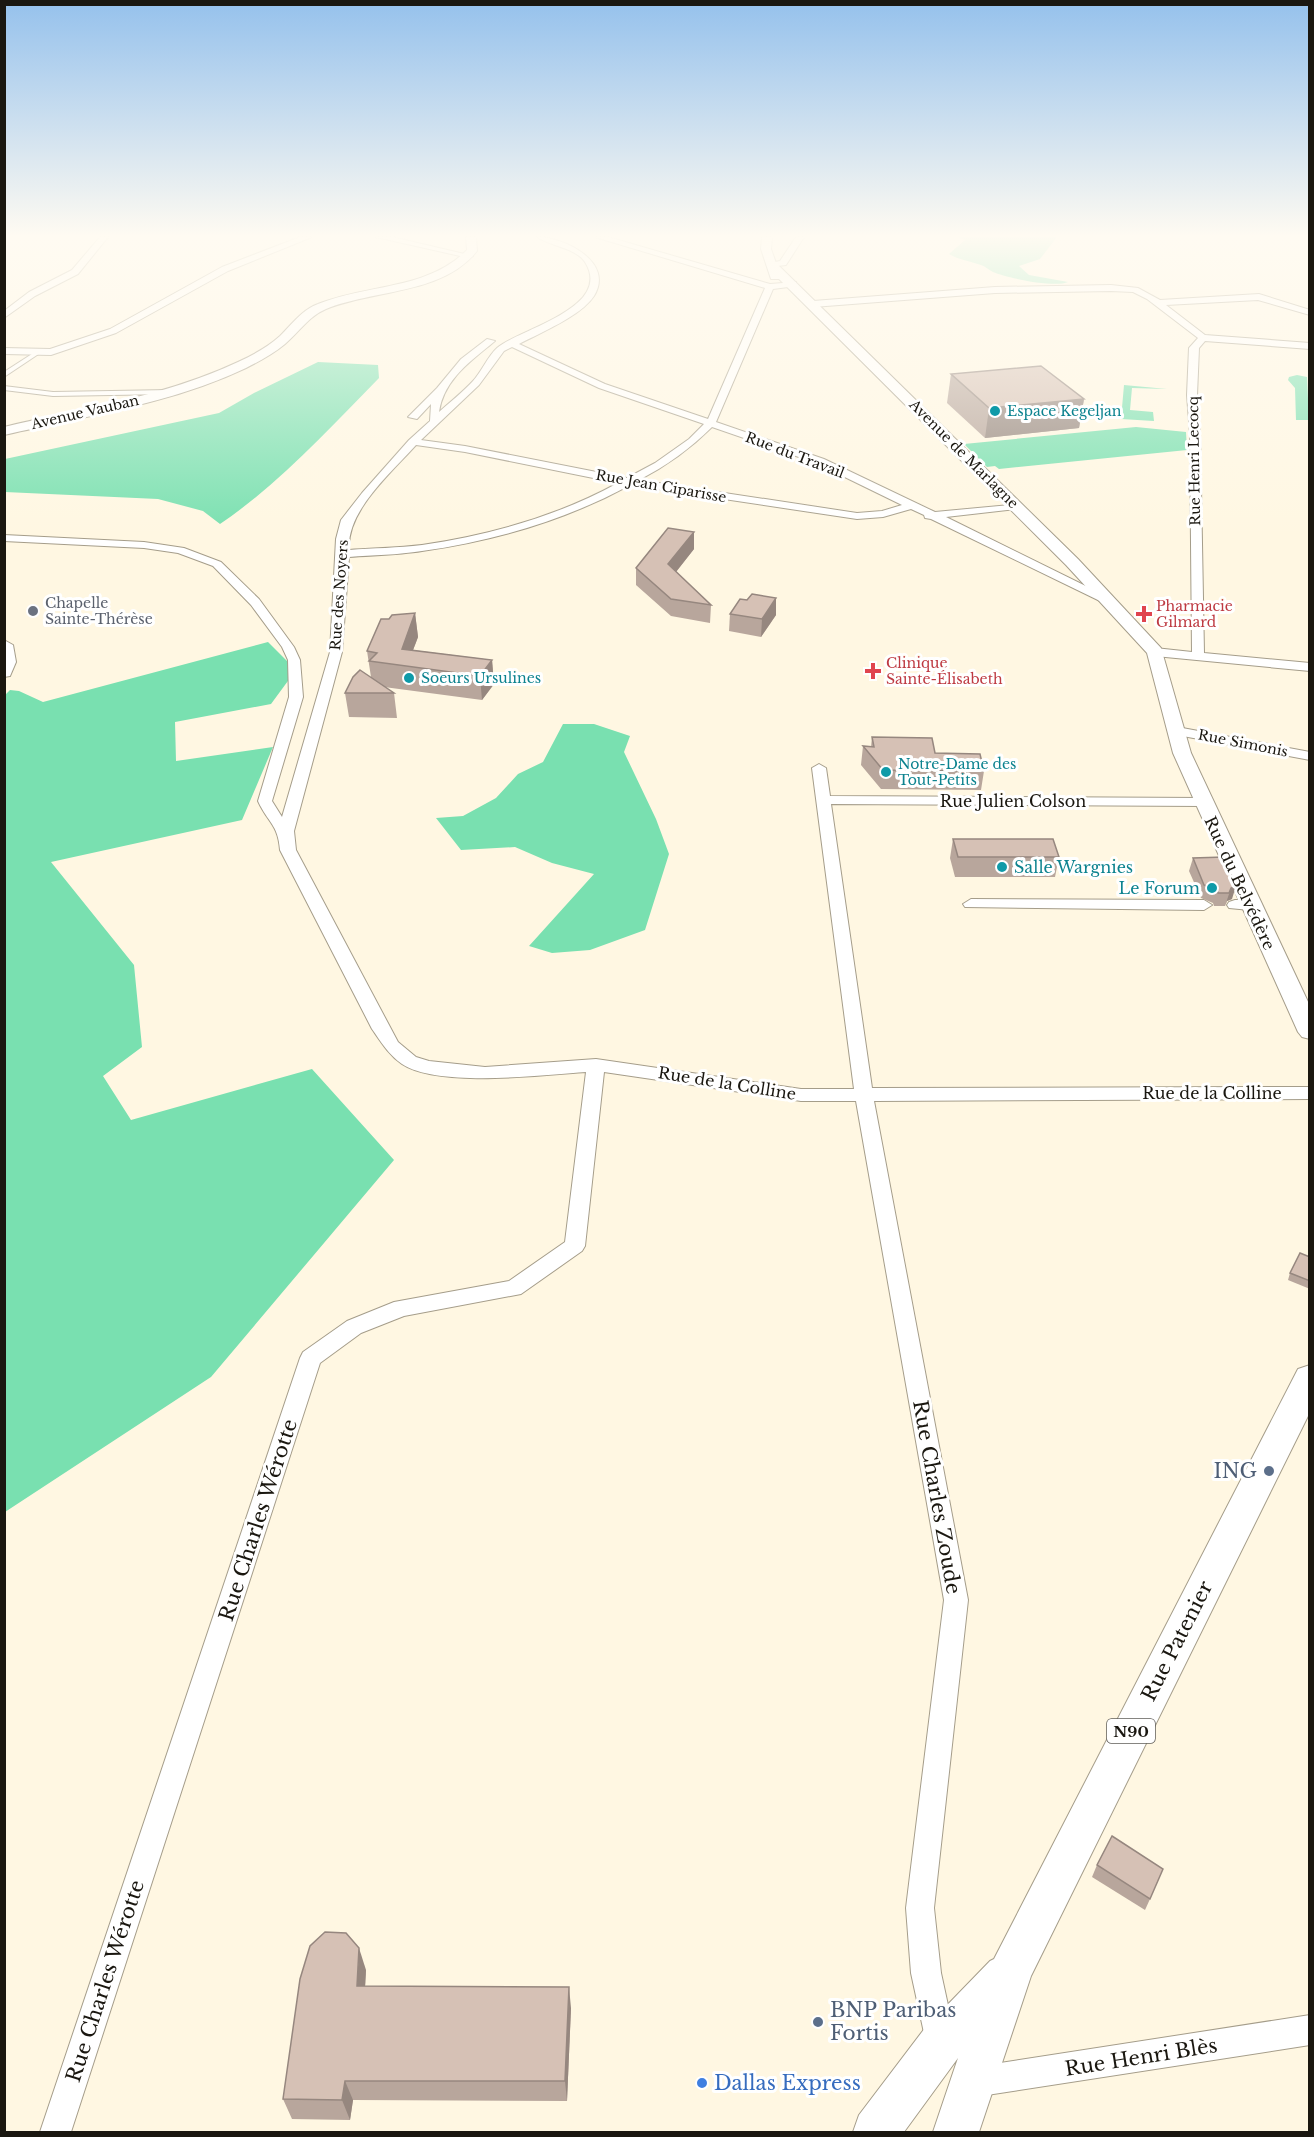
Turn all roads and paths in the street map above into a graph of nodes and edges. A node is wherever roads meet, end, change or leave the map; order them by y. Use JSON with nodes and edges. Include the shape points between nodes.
{"nodes":[{"id":1,"x":97,"y":337,"type":"edge"},
{"id":2,"x":285,"y":337,"type":"edge"},
{"id":3,"x":527,"y":337,"type":"edge"},
{"id":4,"x":754,"y":337,"type":"edge"},
{"id":5,"x":846,"y":337,"type":"edge"},
{"id":6,"x":1203,"y":338,"type":"joint"},
{"id":7,"x":490,"y":341,"type":"dead end"},
{"id":8,"x":1310,"y":346,"type":"edge"},
{"id":9,"x":506,"y":347,"type":"junction"},
{"id":10,"x":4,"y":351,"type":"edge"},
{"id":11,"x":37,"y":353,"type":"junction"},
{"id":12,"x":464,"y":364,"type":"junction"},
{"id":13,"x":4,"y":375,"type":"edge"},
{"id":14,"x":4,"y":388,"type":"edge"},
{"id":15,"x":442,"y":388,"type":"junction"},
{"id":16,"x":170,"y":392,"type":"junction"},
{"id":17,"x":413,"y":417,"type":"dead end"},
{"id":18,"x":435,"y":422,"type":"junction"},
{"id":19,"x":711,"y":423,"type":"junction"},
{"id":20,"x":4,"y":431,"type":"edge"},
{"id":21,"x":413,"y":442,"type":"junction"},
{"id":22,"x":630,"y":482,"type":"junction"},
{"id":23,"x":910,"y":506,"type":"junction"},
{"id":24,"x":1016,"y":506,"type":"junction"},
{"id":25,"x":929,"y":516,"type":"junction"},
{"id":26,"x":4,"y":538,"type":"edge"},
{"id":27,"x":344,"y":554,"type":"junction"},
{"id":28,"x":1104,"y":598,"type":"junction"},
{"id":29,"x":4,"y":645,"type":"edge"},
{"id":30,"x":1155,"y":652,"type":"junction"},
{"id":31,"x":1198,"y":654,"type":"junction"},
{"id":32,"x":1310,"y":667,"type":"edge"},
{"id":33,"x":4,"y":672,"type":"edge"},
{"id":34,"x":1177,"y":731,"type":"junction"},
{"id":35,"x":1310,"y":756,"type":"edge"},
{"id":36,"x":819,"y":768,"type":"dead end"},
{"id":37,"x":823,"y":800,"type":"junction"},
{"id":38,"x":1203,"y":802,"type":"junction"},
{"id":39,"x":286,"y":831,"type":"junction"},
{"id":40,"x":971,"y":904,"type":"dead end"},
{"id":41,"x":1204,"y":905,"type":"dead end"},
{"id":42,"x":1310,"y":1032,"type":"edge"},
{"id":43,"x":596,"y":1065,"type":"junction"},
{"id":44,"x":1310,"y":1093,"type":"edge"},
{"id":45,"x":864,"y":1094,"type":"junction"},
{"id":46,"x":1310,"y":1378,"type":"edge"},
{"id":47,"x":1012,"y":1968,"type":"junction"},
{"id":48,"x":1310,"y":2030,"type":"edge"},
{"id":49,"x":941,"y":2044,"type":"junction"},
{"id":50,"x":972,"y":2082,"type":"junction"},
{"id":51,"x":55,"y":2133,"type":"edge"},
{"id":52,"x":876,"y":2133,"type":"edge"},
{"id":53,"x":956,"y":2133,"type":"edge"}],
"edges":[{"from":1,"to":11,"type":"street"},
{"from":2,"to":16,"type":"main road","name":"Avenue Vauban","via":[[224,374]]},
{"from":3,"to":9,"type":"street"},
{"from":4,"to":19,"type":"street"},
{"from":5,"to":24,"type":"main road","name":"Avenue de Marlagne"},
{"from":6,"to":8,"type":"street"},
{"from":6,"to":31,"type":"street","name":"Rue Henri Lecocq","via":[[1194,348],[1192,395]]},
{"from":7,"to":12,"type":"street"},
{"from":9,"to":12,"type":"street"},
{"from":9,"to":18,"type":"street","name":"Rue des Noyers"},
{"from":9,"to":19,"type":"street","name":"Rue du Travail","via":[[527,349],[603,386]]},
{"from":10,"to":11,"type":"street"},
{"from":11,"to":13,"type":"street"},
{"from":12,"to":15,"type":"street"},
{"from":14,"to":16,"type":"street","via":[[53,394]]},
{"from":15,"to":17,"type":"street"},
{"from":15,"to":18,"type":"street","via":[[433,415]]},
{"from":16,"to":20,"type":"main road","name":"Avenue Vauban"},
{"from":18,"to":21,"type":"street","name":"Rue des Noyers"},
{"from":19,"to":22,"type":"street","via":[[693,441]]},
{"from":19,"to":23,"type":"street","name":"Rue du Travail","via":[[820,461]]},
{"from":21,"to":22,"type":"street","name":"Rue Jean Ciparisse"},
{"from":21,"to":27,"type":"street","name":"Rue des Noyers","via":[[347,520],[342,539]]},
{"from":22,"to":23,"type":"street","name":"Rue Jean Ciparisse","via":[[857,516]]},
{"from":22,"to":27,"type":"street","via":[[584,505],[516,528],[422,548]]},
{"from":23,"to":25,"type":"street","name":"Rue du Travail"},
{"from":24,"to":25,"type":"street"},
{"from":24,"to":28,"type":"main road","name":"Avenue de Marlagne"},
{"from":25,"to":28,"type":"street","name":"Rue du Travail"},
{"from":26,"to":39,"type":"street","via":[[180,550],[217,564],[255,602],[294,660],[296,696],[265,801]]},
{"from":27,"to":39,"type":"street","name":"Rue des Noyers","via":[[336,652]]},
{"from":28,"to":30,"type":"main road","name":"Avenue de Marlagne"},
{"from":29,"to":33,"type":"main road"},
{"from":30,"to":31,"type":"street"},
{"from":30,"to":34,"type":"main road","name":"Rue du Belvédère"},
{"from":31,"to":32,"type":"street"},
{"from":34,"to":35,"type":"street","name":"Rue Simonis"},
{"from":34,"to":38,"type":"main road","name":"Rue du Belvédère"},
{"from":36,"to":37,"type":"street"},
{"from":37,"to":38,"type":"street","name":"Rue Julien Colson"},
{"from":37,"to":45,"type":"street"},
{"from":38,"to":42,"type":"main road","name":"Rue du Belvédère","via":[[1242,905]]},
{"from":39,"to":43,"type":"street","name":"Rue de la Colline","via":[[288,850],[381,1029],[392,1046],[410,1061],[427,1067],[485,1073]]},
{"from":40,"to":41,"type":"street"},
{"from":43,"to":45,"type":"street","name":"Rue de la Colline","via":[[801,1095]]},
{"from":43,"to":51,"type":"street","name":"Rue Charles Wérotte","via":[[575,1246],[514,1288],[401,1308],[354,1327],[311,1358]]},
{"from":44,"to":45,"type":"street","name":"Rue de la Colline"},
{"from":45,"to":49,"type":"street","name":"Rue Charles Zoude","via":[[956,1599],[920,1908],[926,1973]]},
{"from":46,"to":47,"type":"main road","name":"Rue Patenier","number":"N90"},
{"from":47,"to":49,"type":"main road","name":"Rue Patenier","number":"N90"},
{"from":47,"to":50,"type":"main road","name":"Rue Patenier","number":"N90"},
{"from":48,"to":50,"type":"street","name":"Rue Henri Blès"},
{"from":49,"to":52,"type":"main road","name":"Rue Patenier","number":"N90"},
{"from":50,"to":53,"type":"main road","name":"Rue Patenier","number":"N90"}]}
